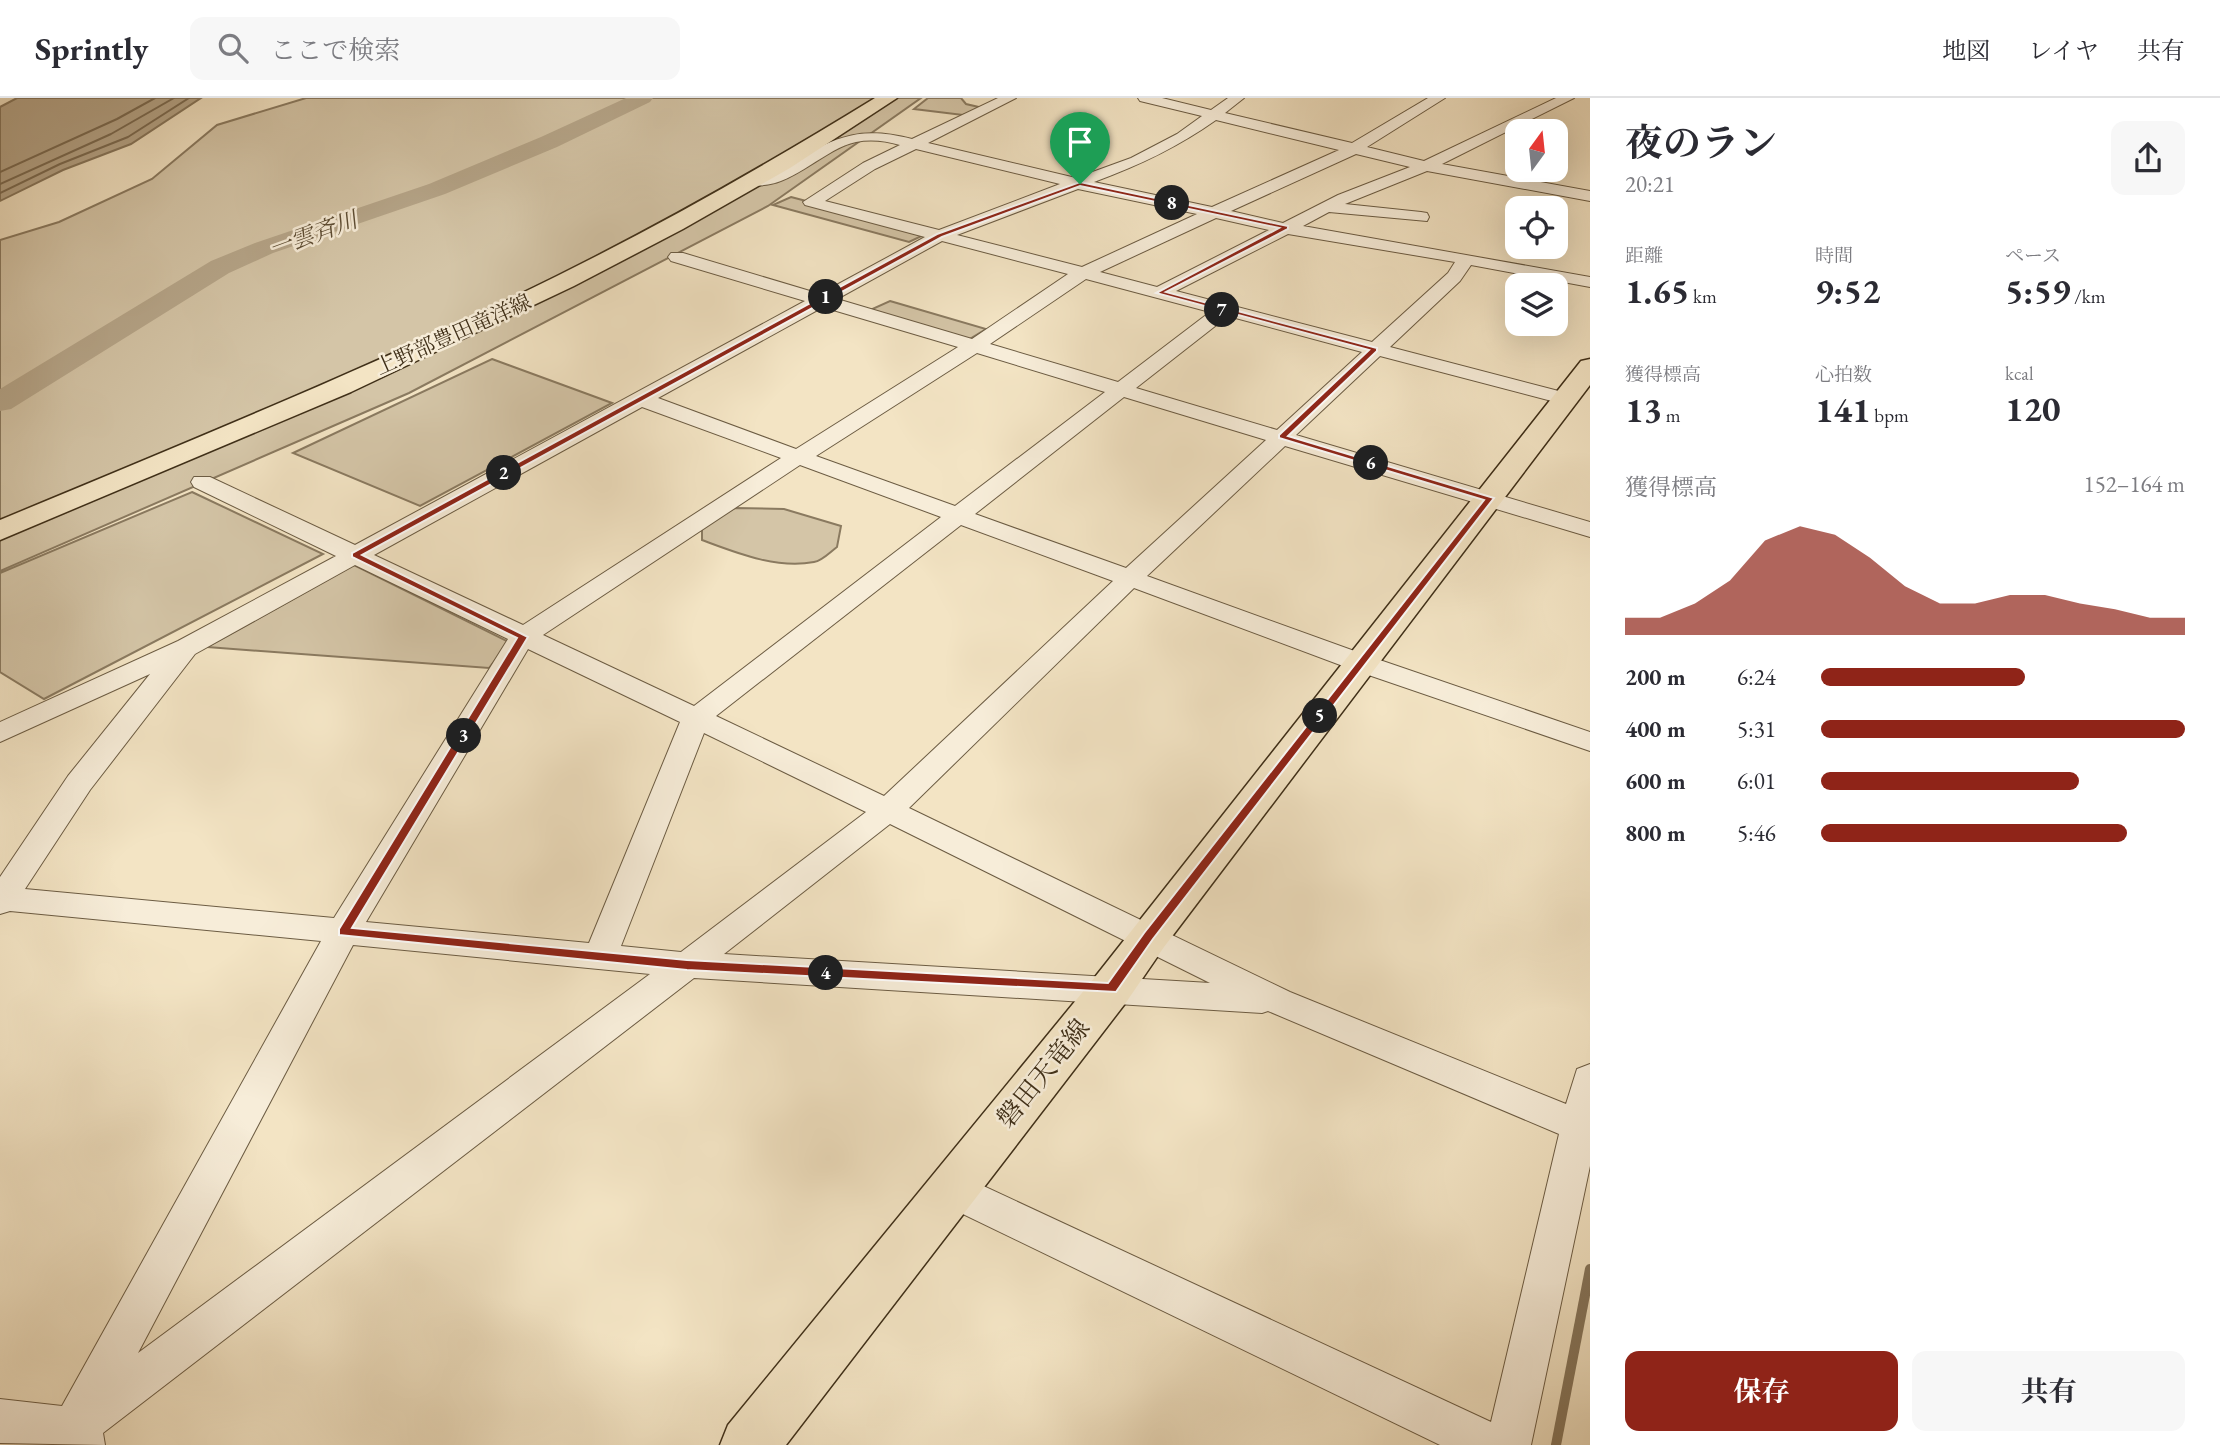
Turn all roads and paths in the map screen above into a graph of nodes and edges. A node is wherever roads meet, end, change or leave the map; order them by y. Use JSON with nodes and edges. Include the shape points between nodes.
{"nodes":[{"id":1,"x":888,"y":98,"type":"edge"},
{"id":2,"x":1009,"y":98,"type":"edge"},
{"id":3,"x":1144,"y":98,"type":"edge"},
{"id":4,"x":1237,"y":98,"type":"edge"},
{"id":5,"x":1438,"y":98,"type":"edge"},
{"id":6,"x":1533,"y":98,"type":"edge"},
{"id":7,"x":1569,"y":102,"type":"edge"},
{"id":8,"x":1214,"y":115,"type":"junction"},
{"id":9,"x":915,"y":143,"type":"junction"},
{"id":10,"x":1353,"y":149,"type":"junction"},
{"id":11,"x":1426,"y":166,"type":"junction"},
{"id":12,"x":754,"y":181,"type":"junction"},
{"id":13,"x":1080,"y":184,"type":"junction"},
{"id":14,"x":1556,"y":190,"type":"junction"},
{"id":15,"x":1554,"y":196,"type":"edge"},
{"id":16,"x":1590,"y":196,"type":"edge"},
{"id":17,"x":1326,"y":207,"type":"junction"},
{"id":18,"x":1213,"y":212,"type":"junction"},
{"id":19,"x":1421,"y":217,"type":"dead end"},
{"id":20,"x":1285,"y":228,"type":"junction"},
{"id":21,"x":939,"y":236,"type":"junction"},
{"id":22,"x":677,"y":257,"type":"dead end"},
{"id":23,"x":1467,"y":258,"type":"junction"},
{"id":24,"x":1081,"y":274,"type":"junction"},
{"id":25,"x":1590,"y":282,"type":"edge"},
{"id":26,"x":1159,"y":293,"type":"junction"},
{"id":27,"x":823,"y":299,"type":"junction"},
{"id":28,"x":1224,"y":310,"type":"junction"},
{"id":29,"x":976,"y":345,"type":"junction"},
{"id":30,"x":1374,"y":349,"type":"junction"},
{"id":31,"x":1578,"y":383,"type":"edge"},
{"id":32,"x":1122,"y":390,"type":"junction"},
{"id":33,"x":640,"y":399,"type":"junction"},
{"id":34,"x":1282,"y":437,"type":"junction"},
{"id":35,"x":798,"y":457,"type":"junction"},
{"id":36,"x":201,"y":482,"type":"dead end"},
{"id":37,"x":1489,"y":498,"type":"junction"},
{"id":38,"x":960,"y":515,"type":"junction"},
{"id":39,"x":1590,"y":530,"type":"edge"},
{"id":40,"x":0,"y":531,"type":"edge"},
{"id":41,"x":355,"y":555,"type":"junction"},
{"id":42,"x":1130,"y":578,"type":"junction"},
{"id":43,"x":523,"y":637,"type":"junction"},
{"id":44,"x":187,"y":646,"type":"junction"},
{"id":45,"x":1361,"y":663,"type":"junction"},
{"id":46,"x":695,"y":719,"type":"junction"},
{"id":47,"x":0,"y":733,"type":"edge"},
{"id":48,"x":1590,"y":742,"type":"edge"},
{"id":49,"x":888,"y":810,"type":"junction"},
{"id":50,"x":1,"y":900,"type":"edge"},
{"id":51,"x":343,"y":932,"type":"junction"},
{"id":52,"x":1149,"y":936,"type":"junction"},
{"id":53,"x":600,"y":957,"type":"junction"},
{"id":54,"x":687,"y":965,"type":"junction"},
{"id":55,"x":1111,"y":989,"type":"junction"},
{"id":56,"x":1278,"y":1001,"type":"junction"},
{"id":57,"x":1590,"y":1079,"type":"edge"},
{"id":58,"x":1585,"y":1129,"type":"edge"},
{"id":59,"x":950,"y":1189,"type":"junction"},
{"id":60,"x":0,"y":1421,"type":"edge"},
{"id":61,"x":74,"y":1440,"type":"edge"},
{"id":62,"x":749,"y":1445,"type":"edge"},
{"id":63,"x":1489,"y":1445,"type":"edge"},
{"id":64,"x":1508,"y":1445,"type":"edge"}],
"edges":[{"from":1,"to":12,"type":"main road","name":"上野部豊田竜洋線"},
{"from":2,"to":9,"type":"street"},
{"from":3,"to":8,"type":"street"},
{"from":4,"to":8,"type":"street"},
{"from":5,"to":10,"type":"street"},
{"from":6,"to":7,"type":"street"},
{"from":7,"to":11,"type":"street"},
{"from":8,"to":10,"type":"street"},
{"from":8,"to":13,"type":"street","via":[[1159,150]]},
{"from":9,"to":12,"type":"street","via":[[887,137],[855,138],[798,169]]},
{"from":9,"to":13,"type":"street"},
{"from":9,"to":21,"type":"street","via":[[811,202]]},
{"from":10,"to":11,"type":"street"},
{"from":10,"to":18,"type":"street"},
{"from":11,"to":14,"type":"street"},
{"from":11,"to":17,"type":"street"},
{"from":12,"to":40,"type":"main road","name":"上野部豊田竜洋線","via":[[507,311]]},
{"from":13,"to":18,"type":"street"},
{"from":13,"to":21,"type":"street"},
{"from":14,"to":15,"type":"street"},
{"from":14,"to":16,"type":"street"},
{"from":17,"to":19,"type":"street"},
{"from":17,"to":20,"type":"street"},
{"from":18,"to":20,"type":"street"},
{"from":18,"to":24,"type":"street"},
{"from":20,"to":23,"type":"street"},
{"from":20,"to":26,"type":"street"},
{"from":21,"to":24,"type":"street"},
{"from":21,"to":27,"type":"street"},
{"from":22,"to":27,"type":"street"},
{"from":23,"to":25,"type":"street","via":[[1537,265]]},
{"from":23,"to":30,"type":"street","via":[[1454,277]]},
{"from":24,"to":26,"type":"street"},
{"from":24,"to":29,"type":"street"},
{"from":26,"to":28,"type":"street"},
{"from":27,"to":29,"type":"street"},
{"from":27,"to":33,"type":"street"},
{"from":28,"to":30,"type":"street"},
{"from":28,"to":32,"type":"street"},
{"from":29,"to":32,"type":"street"},
{"from":29,"to":35,"type":"street"},
{"from":30,"to":31,"type":"street"},
{"from":30,"to":34,"type":"street"},
{"from":31,"to":37,"type":"main road","name":"磐田天竜線"},
{"from":32,"to":34,"type":"street"},
{"from":32,"to":38,"type":"street"},
{"from":33,"to":35,"type":"street"},
{"from":33,"to":41,"type":"street"},
{"from":34,"to":37,"type":"street"},
{"from":34,"to":42,"type":"street"},
{"from":35,"to":38,"type":"street"},
{"from":35,"to":43,"type":"street"},
{"from":36,"to":41,"type":"street"},
{"from":37,"to":39,"type":"street"},
{"from":37,"to":45,"type":"main road","name":"磐田天竜線"},
{"from":38,"to":42,"type":"street"},
{"from":38,"to":46,"type":"street"},
{"from":41,"to":43,"type":"street"},
{"from":41,"to":44,"type":"street"},
{"from":42,"to":45,"type":"street"},
{"from":42,"to":49,"type":"street"},
{"from":43,"to":46,"type":"street"},
{"from":43,"to":51,"type":"street"},
{"from":44,"to":47,"type":"street"},
{"from":44,"to":50,"type":"street","via":[[79,783]]},
{"from":45,"to":48,"type":"street"},
{"from":45,"to":52,"type":"main road","name":"磐田天竜線"},
{"from":46,"to":49,"type":"street"},
{"from":46,"to":53,"type":"street"},
{"from":49,"to":52,"type":"street"},
{"from":49,"to":54,"type":"street"},
{"from":50,"to":51,"type":"street"},
{"from":51,"to":53,"type":"street"},
{"from":51,"to":61,"type":"street"},
{"from":52,"to":55,"type":"main road","name":"磐田天竜線"},
{"from":52,"to":56,"type":"street"},
{"from":53,"to":54,"type":"street"},
{"from":54,"to":55,"type":"street"},
{"from":54,"to":61,"type":"street"},
{"from":55,"to":56,"type":"street"},
{"from":55,"to":59,"type":"main road","name":"磐田天竜線"},
{"from":56,"to":58,"type":"street"},
{"from":57,"to":58,"type":"street"},
{"from":58,"to":64,"type":"street"},
{"from":59,"to":62,"type":"main road","name":"磐田天竜線"},
{"from":59,"to":63,"type":"street"},
{"from":60,"to":61,"type":"street"}]}
